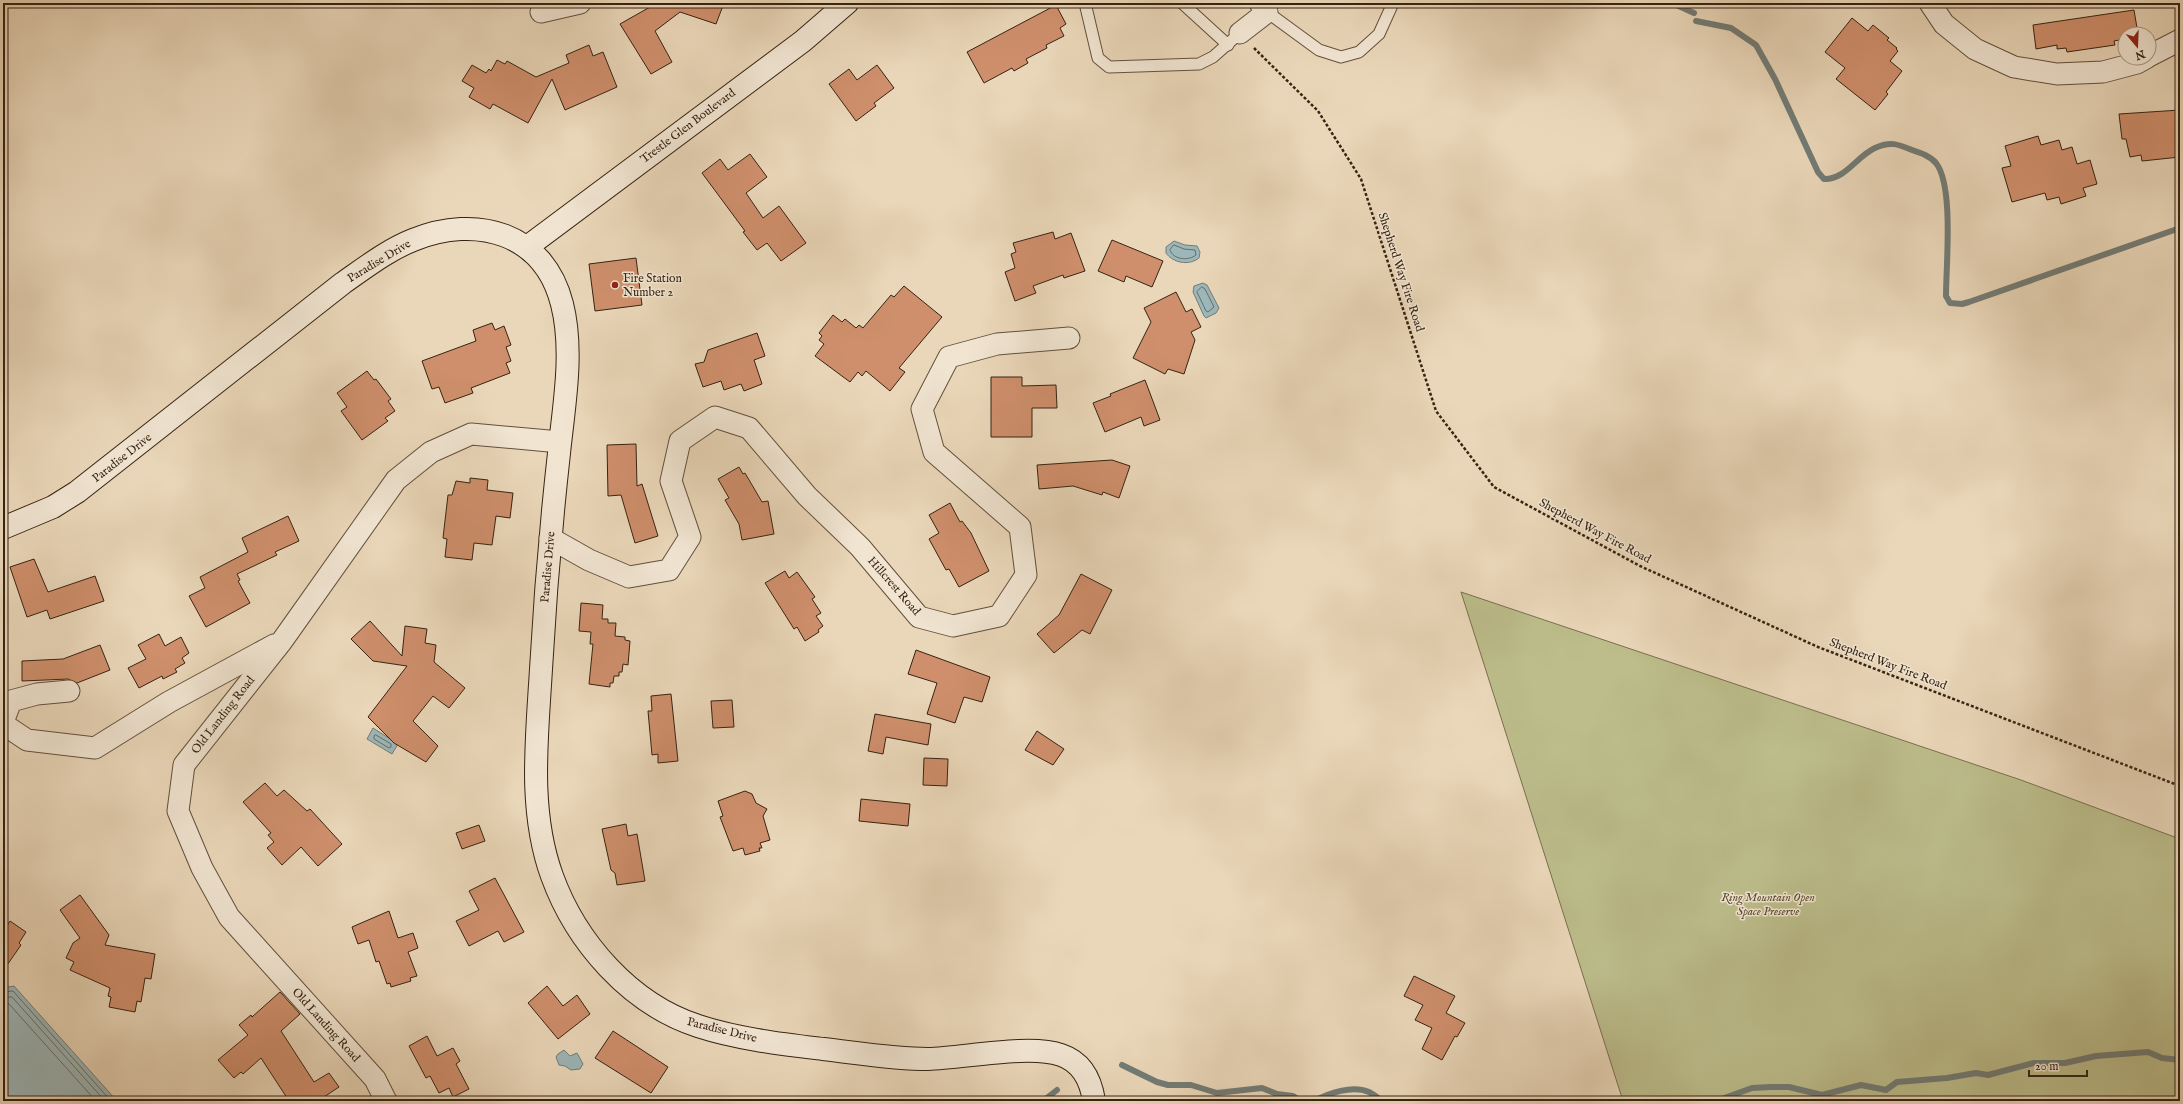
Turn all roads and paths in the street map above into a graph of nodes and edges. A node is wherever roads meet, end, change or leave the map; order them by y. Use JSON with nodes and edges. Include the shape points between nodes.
{"nodes":[{"id":1,"x":580,"y":3,"type":"edge"},
{"id":2,"x":847,"y":3,"type":"edge"},
{"id":3,"x":1085,"y":3,"type":"edge"},
{"id":4,"x":1182,"y":3,"type":"edge"},
{"id":5,"x":1392,"y":3,"type":"edge"},
{"id":6,"x":1930,"y":3,"type":"edge"},
{"id":7,"x":1264,"y":7,"type":"edge"},
{"id":8,"x":541,"y":12,"type":"dead end"},
{"id":9,"x":1234,"y":39,"type":"junction"},
{"id":10,"x":2180,"y":40,"type":"edge"},
{"id":11,"x":2157,"y":52,"type":"edge"},
{"id":12,"x":2126,"y":66,"type":"edge"},
{"id":13,"x":527,"y":247,"type":"junction"},
{"id":14,"x":1069,"y":338,"type":"dead end"},
{"id":15,"x":560,"y":442,"type":"junction"},
{"id":16,"x":3,"y":528,"type":"edge"},
{"id":17,"x":550,"y":538,"type":"junction"},
{"id":18,"x":282,"y":641,"type":"junction"},
{"id":19,"x":69,"y":692,"type":"dead end"},
{"id":20,"x":3,"y":723,"type":"edge"},
{"id":21,"x":2180,"y":786,"type":"edge"},
{"id":22,"x":386,"y":1101,"type":"edge"},
{"id":23,"x":1094,"y":1101,"type":"edge"}],
"edges":[{"from":1,"to":8,"type":"street"},
{"from":2,"to":13,"type":"street","name":"Trestle Glen Boulevard","via":[[803,41]]},
{"from":3,"to":9,"type":"lane","via":[[1098,58],[1108,67],[1198,64],[1213,57]]},
{"from":4,"to":9,"type":"lane"},
{"from":5,"to":7,"type":"lane","via":[[1380,34],[1359,52],[1341,57],[1319,50]]},
{"from":6,"to":12,"type":"street","via":[[1944,24],[1975,49],[2014,67],[2057,74],[2103,72]]},
{"from":7,"to":9,"type":"street"},
{"from":9,"to":21,"type":"path","name":"Shepherd Way Fire Road","via":[[1318,111],[1362,179],[1436,411],[1494,487],[1640,566],[1818,647]]},
{"from":10,"to":11,"type":"street"},
{"from":13,"to":15,"type":"street","name":"Paradise Drive","via":[[551,276],[564,313],[567,354]]},
{"from":13,"to":16,"type":"street","name":"Paradise Drive","via":[[502,234],[471,229],[439,232],[397,248],[338,287],[82,488],[53,507]]},
{"from":14,"to":17,"type":"street","name":"Hillcrest Road","via":[[997,344],[950,357],[922,409],[934,452],[1020,527],[1026,575],[999,616],[953,626],[919,617],[860,547],[807,496],[749,428],[715,417],[680,441],[671,481],[690,536],[669,570],[629,578],[589,560]]},
{"from":15,"to":17,"type":"street","name":"Paradise Drive"},
{"from":15,"to":18,"type":"street","name":"Old Landing Road","via":[[471,434],[431,452],[396,480]]},
{"from":17,"to":23,"type":"street","name":"Paradise Drive","via":[[537,738],[538,819],[550,873],[566,910],[586,942],[607,965],[640,995],[674,1016],[703,1028],[759,1040],[904,1058],[947,1058],[1029,1052],[1058,1054],[1072,1060],[1083,1071],[1092,1088]]},
{"from":18,"to":20,"type":"street","via":[[169,702],[95,748],[27,740]]},
{"from":18,"to":22,"type":"street","name":"Old Landing Road","via":[[184,765],[178,811],[202,868],[229,917],[375,1079]]},
{"from":19,"to":20,"type":"street","via":[[37,694],[11,701]]}]}
